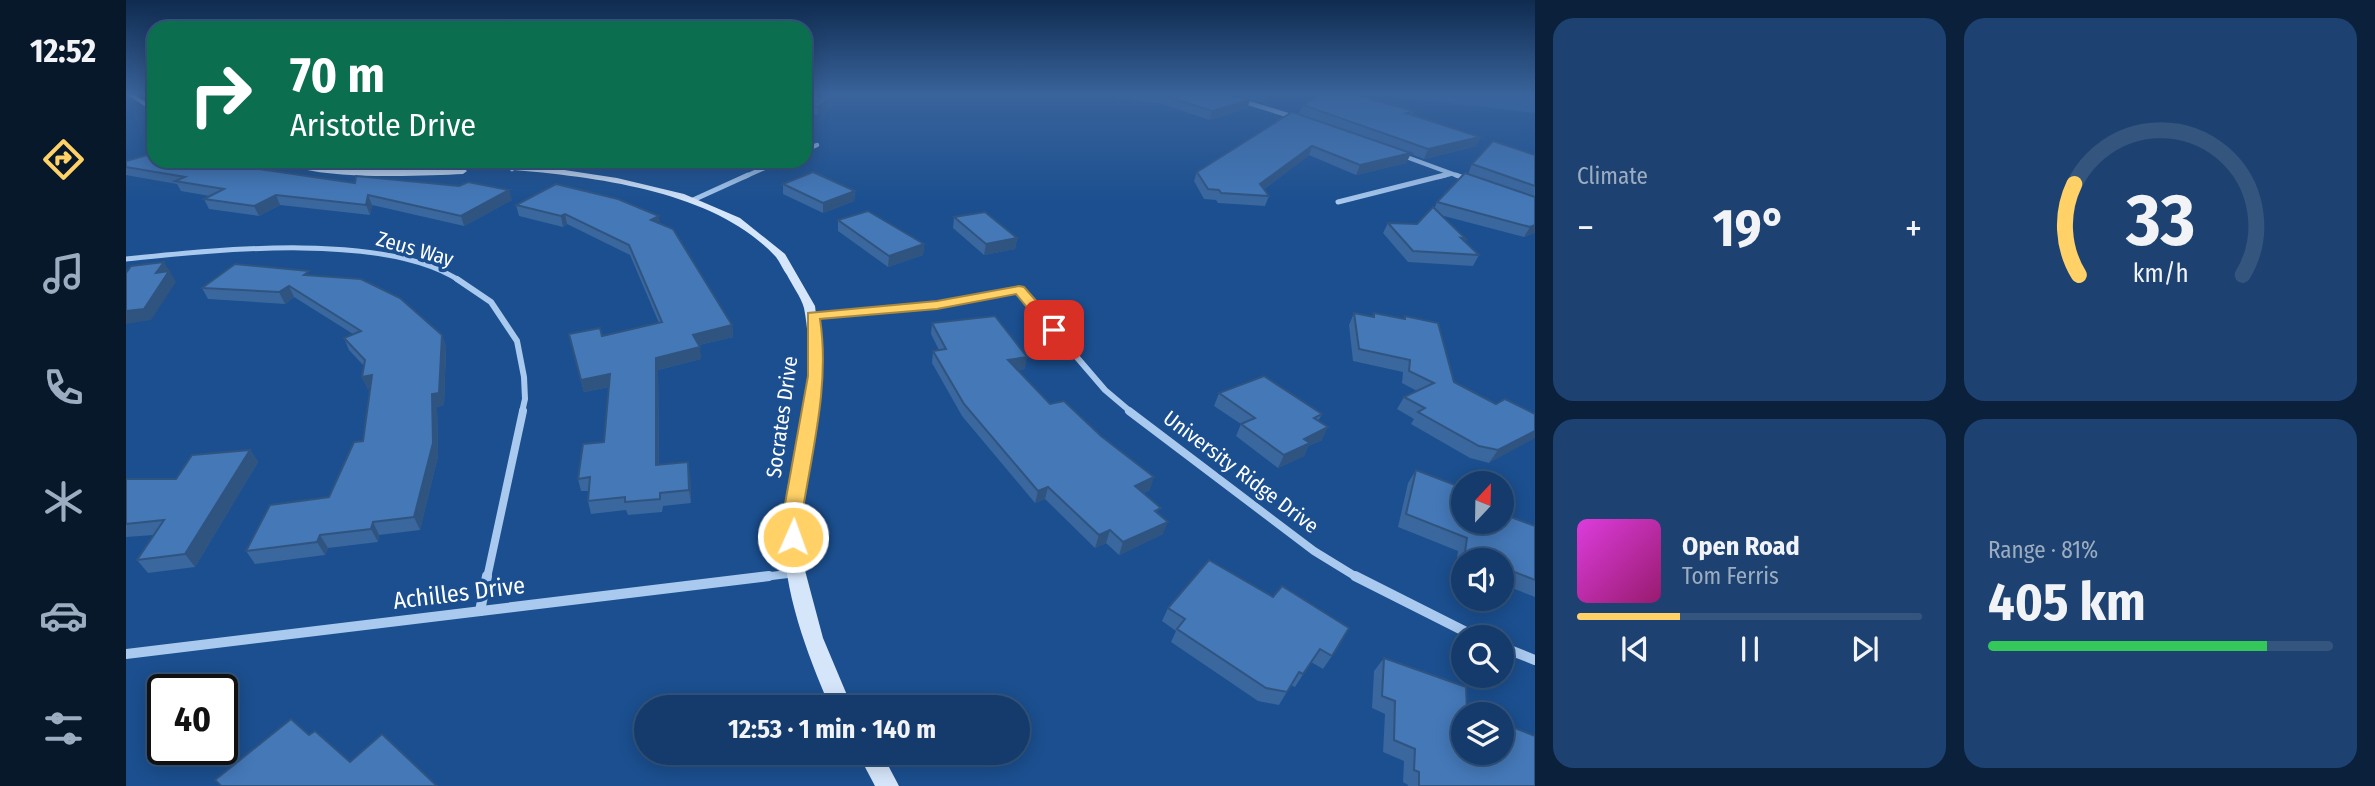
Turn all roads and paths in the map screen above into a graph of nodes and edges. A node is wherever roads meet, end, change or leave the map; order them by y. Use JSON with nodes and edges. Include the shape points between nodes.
{"nodes":[{"id":1,"x":817,"y":145,"type":"dead end"},
{"id":2,"x":812,"y":147,"type":"edge"},
{"id":3,"x":1400,"y":155,"type":"edge"},
{"id":4,"x":326,"y":168,"type":"edge"},
{"id":5,"x":483,"y":168,"type":"edge"},
{"id":6,"x":540,"y":168,"type":"edge"},
{"id":7,"x":764,"y":168,"type":"edge"},
{"id":8,"x":1450,"y":173,"type":"junction"},
{"id":9,"x":1475,"y":182,"type":"edge"},
{"id":10,"x":693,"y":200,"type":"junction"},
{"id":11,"x":1338,"y":202,"type":"dead end"},
{"id":12,"x":126,"y":259,"type":"edge"},
{"id":13,"x":813,"y":316,"type":"junction"},
{"id":14,"x":796,"y":572,"type":"junction"},
{"id":15,"x":480,"y":611,"type":"junction"},
{"id":16,"x":1451,"y":625,"type":"edge"},
{"id":17,"x":1514,"y":652,"type":"edge"},
{"id":18,"x":126,"y":654,"type":"edge"},
{"id":19,"x":1535,"y":660,"type":"edge"},
{"id":20,"x":836,"y":695,"type":"edge"},
{"id":21,"x":876,"y":765,"type":"edge"},
{"id":22,"x":888,"y":786,"type":"edge"}],
"edges":[{"from":1,"to":2,"type":"street"},
{"from":3,"to":8,"type":"street"},
{"from":4,"to":5,"type":"street","name":"Socrates Drive","via":[[426,173]]},
{"from":6,"to":10,"type":"street","name":"Socrates Drive","via":[[632,182]]},
{"from":7,"to":10,"type":"street"},
{"from":8,"to":9,"type":"street"},
{"from":8,"to":11,"type":"street"},
{"from":10,"to":13,"type":"street","name":"Socrates Drive","via":[[766,242],[802,286]]},
{"from":12,"to":15,"type":"street","name":"Zeus Way","via":[[251,248],[345,250],[434,269],[484,298],[516,339],[524,368],[524,399]]},
{"from":13,"to":14,"type":"street","name":"Socrates Drive","via":[[816,376],[792,515]]},
{"from":13,"to":16,"type":"street","name":"University Ridge Drive","via":[[937,305],[1019,290],[1105,390],[1147,426],[1314,551],[1373,587]]},
{"from":14,"to":15,"type":"street","name":"Achilles Drive"},
{"from":14,"to":20,"type":"street","name":"Socrates Drive","via":[[812,638]]},
{"from":15,"to":18,"type":"street","name":"Achilles Drive"},
{"from":17,"to":19,"type":"street"},
{"from":21,"to":22,"type":"street"}]}
